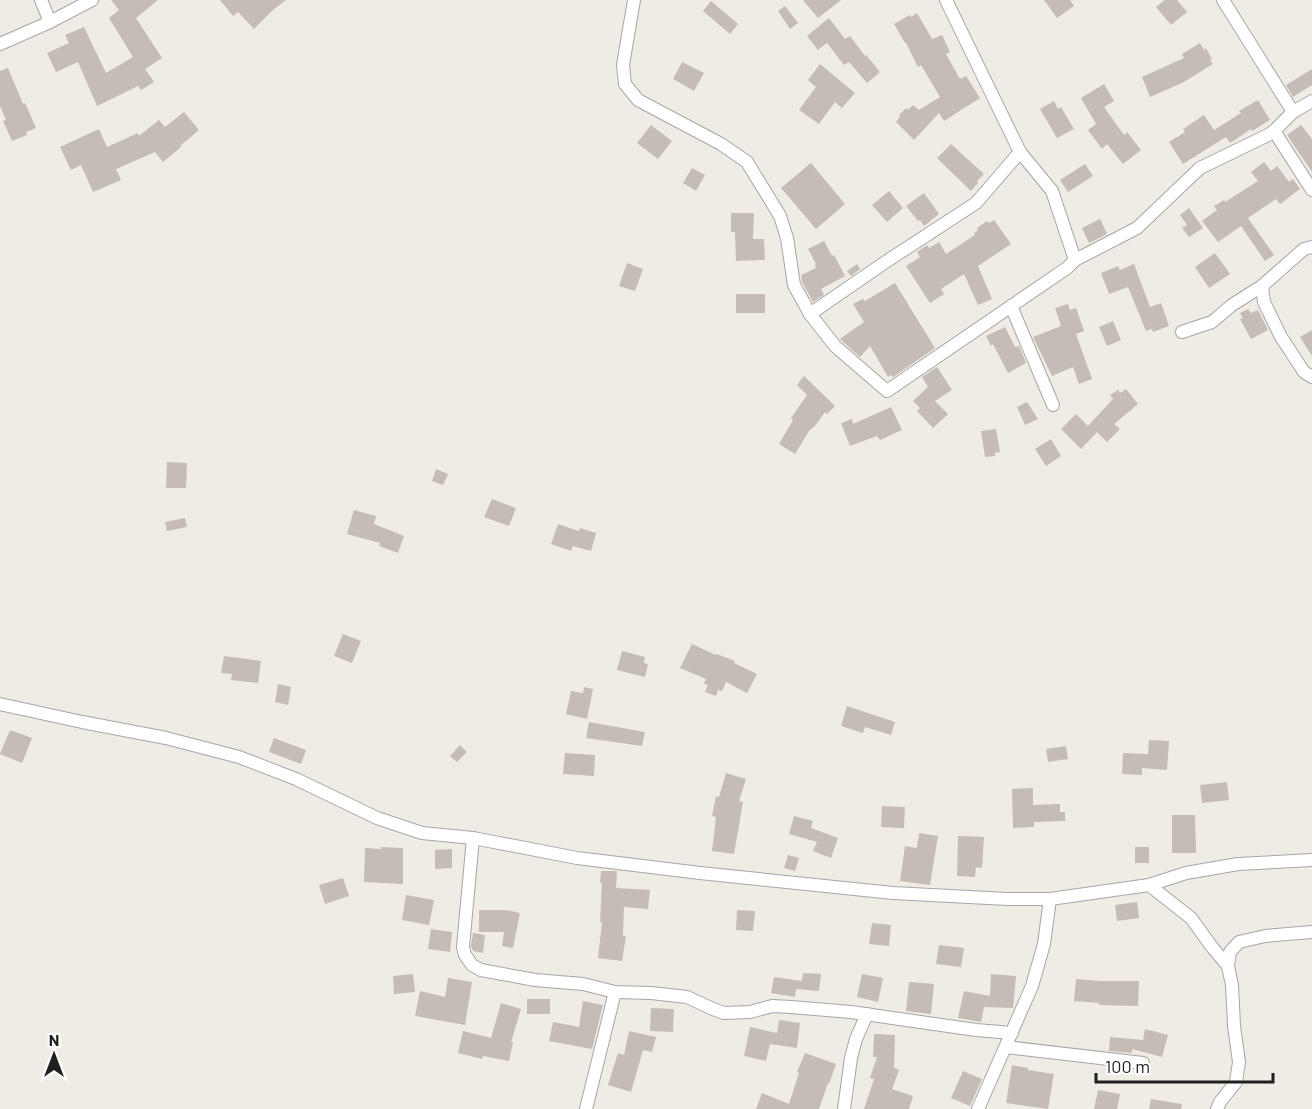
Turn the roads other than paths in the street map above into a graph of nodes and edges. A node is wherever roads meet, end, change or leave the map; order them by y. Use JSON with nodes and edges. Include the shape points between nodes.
{"nodes":[{"id":1,"x":41,"y":0,"type":"edge"},
{"id":2,"x":92,"y":0,"type":"edge"},
{"id":3,"x":634,"y":0,"type":"edge"},
{"id":4,"x":946,"y":0,"type":"edge"},
{"id":5,"x":1223,"y":0,"type":"edge"},
{"id":6,"x":50,"y":22,"type":"junction"},
{"id":7,"x":0,"y":45,"type":"edge"},
{"id":8,"x":1312,"y":101,"type":"edge"},
{"id":9,"x":1293,"y":112,"type":"junction"},
{"id":10,"x":1274,"y":131,"type":"junction"},
{"id":11,"x":1020,"y":152,"type":"junction"},
{"id":12,"x":1312,"y":190,"type":"edge"},
{"id":13,"x":1312,"y":248,"type":"edge"},
{"id":14,"x":1075,"y":260,"type":"junction"},
{"id":15,"x":1262,"y":286,"type":"junction"},
{"id":16,"x":1011,"y":306,"type":"junction"},
{"id":17,"x":810,"y":314,"type":"junction"},
{"id":18,"x":1182,"y":332,"type":"dead end"},
{"id":19,"x":1312,"y":377,"type":"edge"},
{"id":20,"x":1053,"y":405,"type":"dead end"},
{"id":21,"x":0,"y":704,"type":"edge"},
{"id":22,"x":473,"y":838,"type":"junction"},
{"id":23,"x":1312,"y":860,"type":"edge"},
{"id":24,"x":1149,"y":885,"type":"junction"},
{"id":25,"x":1050,"y":900,"type":"junction"},
{"id":26,"x":1312,"y":932,"type":"edge"},
{"id":27,"x":1228,"y":966,"type":"junction"},
{"id":28,"x":615,"y":992,"type":"junction"},
{"id":29,"x":867,"y":1014,"type":"junction"},
{"id":30,"x":1012,"y":1033,"type":"junction"},
{"id":31,"x":1006,"y":1047,"type":"junction"},
{"id":32,"x":1143,"y":1063,"type":"dead end"},
{"id":33,"x":586,"y":1109,"type":"edge"},
{"id":34,"x":844,"y":1109,"type":"edge"},
{"id":35,"x":978,"y":1109,"type":"edge"},
{"id":36,"x":1217,"y":1109,"type":"edge"}],
"edges":[{"from":1,"to":6,"type":"street"},
{"from":2,"to":6,"type":"street"},
{"from":3,"to":17,"type":"street","via":[[623,64],[625,84],[638,100],[747,162],[780,216],[788,238],[794,285]]},
{"from":4,"to":11,"type":"street"},
{"from":5,"to":9,"type":"street"},
{"from":6,"to":7,"type":"street"},
{"from":8,"to":9,"type":"street"},
{"from":9,"to":10,"type":"street"},
{"from":10,"to":12,"type":"street"},
{"from":10,"to":14,"type":"street","via":[[1200,168],[1137,228]]},
{"from":11,"to":14,"type":"street","via":[[1052,191]]},
{"from":11,"to":17,"type":"street","via":[[976,203]]},
{"from":13,"to":15,"type":"street","via":[[1304,249]]},
{"from":14,"to":16,"type":"street"},
{"from":15,"to":18,"type":"street","via":[[1212,322]]},
{"from":15,"to":19,"type":"street","via":[[1264,302],[1281,337],[1304,372]]},
{"from":16,"to":17,"type":"street","via":[[887,391],[835,346]]},
{"from":16,"to":20,"type":"street"},
{"from":21,"to":22,"type":"street","via":[[239,757],[377,818],[422,833]]},
{"from":22,"to":25,"type":"street","via":[[577,858],[700,873],[893,893]]},
{"from":22,"to":28,"type":"street","via":[[463,947],[472,965],[481,970]]},
{"from":23,"to":24,"type":"street","via":[[1238,864],[1186,873]]},
{"from":24,"to":25,"type":"street"},
{"from":24,"to":27,"type":"street","via":[[1191,918]]},
{"from":25,"to":30,"type":"street","via":[[1044,944]]},
{"from":26,"to":27,"type":"street","via":[[1239,942],[1230,952]]},
{"from":27,"to":36,"type":"street","via":[[1239,1062],[1236,1082]]},
{"from":28,"to":29,"type":"street","via":[[687,998],[724,1012],[750,1012],[772,1006]]},
{"from":28,"to":33,"type":"street"},
{"from":29,"to":30,"type":"street"},
{"from":29,"to":34,"type":"street","via":[[850,1058]]},
{"from":30,"to":31,"type":"street"},
{"from":31,"to":32,"type":"street"},
{"from":31,"to":35,"type":"street"}]}
